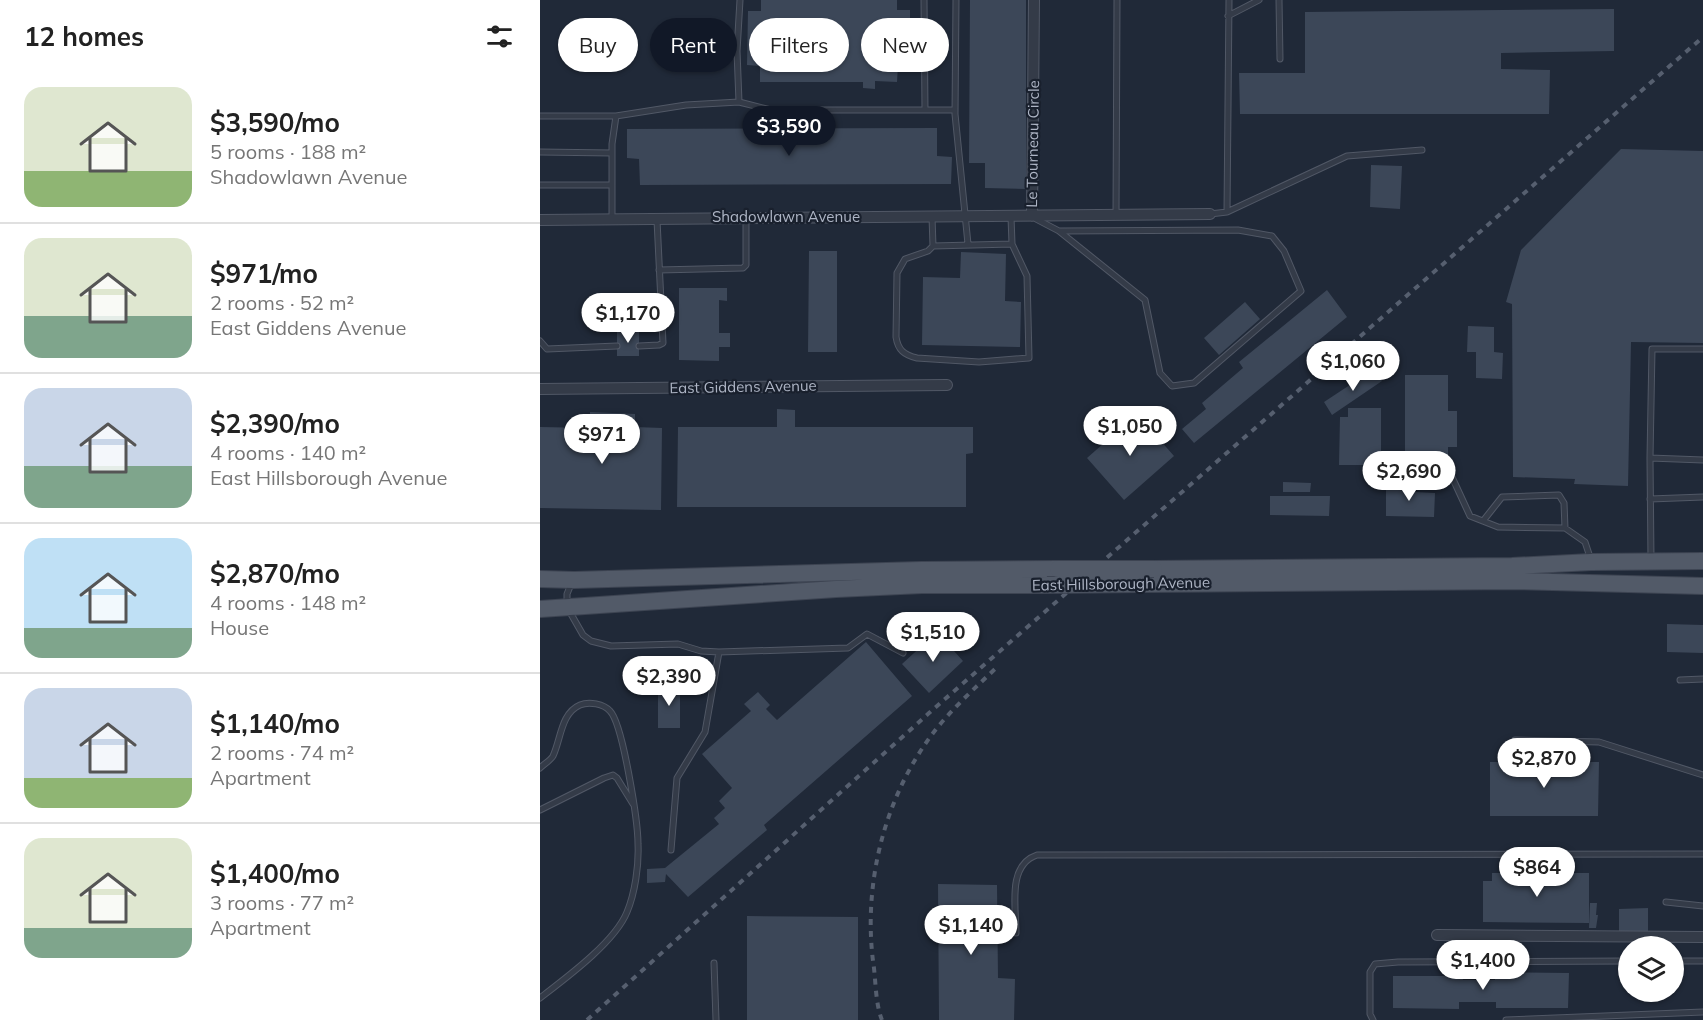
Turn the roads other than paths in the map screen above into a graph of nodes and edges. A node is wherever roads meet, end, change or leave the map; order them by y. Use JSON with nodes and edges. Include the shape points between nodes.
{"nodes":[{"id":1,"x":740,"y":0,"type":"edge"},
{"id":2,"x":924,"y":0,"type":"edge"},
{"id":3,"x":956,"y":0,"type":"edge"},
{"id":4,"x":1034,"y":0,"type":"edge"},
{"id":5,"x":1117,"y":0,"type":"edge"},
{"id":6,"x":1229,"y":0,"type":"edge"},
{"id":7,"x":1260,"y":0,"type":"edge"},
{"id":8,"x":1279,"y":0,"type":"edge"},
{"id":9,"x":1228,"y":16,"type":"junction"},
{"id":10,"x":1280,"y":59,"type":"dead end"},
{"id":11,"x":740,"y":102,"type":"junction"},
{"id":12,"x":925,"y":110,"type":"junction"},
{"id":13,"x":955,"y":110,"type":"junction"},
{"id":14,"x":540,"y":116,"type":"edge"},
{"id":15,"x":616,"y":116,"type":"junction"},
{"id":16,"x":1422,"y":150,"type":"dead end"},
{"id":17,"x":540,"y":152,"type":"edge"},
{"id":18,"x":612,"y":153,"type":"junction"},
{"id":19,"x":540,"y":185,"type":"edge"},
{"id":20,"x":612,"y":185,"type":"junction"},
{"id":21,"x":1227,"y":212,"type":"junction"},
{"id":22,"x":1210,"y":214,"type":"joint"},
{"id":23,"x":1116,"y":215,"type":"junction"},
{"id":24,"x":965,"y":216,"type":"junction"},
{"id":25,"x":1032,"y":216,"type":"junction"},
{"id":26,"x":746,"y":217,"type":"junction"},
{"id":27,"x":932,"y":217,"type":"junction"},
{"id":28,"x":1011,"y":217,"type":"junction"},
{"id":29,"x":657,"y":218,"type":"junction"},
{"id":30,"x":612,"y":219,"type":"junction"},
{"id":31,"x":540,"y":220,"type":"edge"},
{"id":32,"x":1059,"y":231,"type":"junction"},
{"id":33,"x":968,"y":244,"type":"junction"},
{"id":34,"x":1012,"y":244,"type":"junction"},
{"id":35,"x":933,"y":246,"type":"junction"},
{"id":36,"x":659,"y":270,"type":"junction"},
{"id":37,"x":540,"y":341,"type":"edge"},
{"id":38,"x":617,"y":346,"type":"dead end"},
{"id":39,"x":639,"y":346,"type":"dead end"},
{"id":40,"x":1703,"y":349,"type":"edge"},
{"id":41,"x":946,"y":385,"type":"dead end"},
{"id":42,"x":540,"y":389,"type":"edge"},
{"id":43,"x":1650,"y":458,"type":"junction"},
{"id":44,"x":1703,"y":460,"type":"edge"},
{"id":45,"x":1378,"y":477,"type":"dead end"},
{"id":46,"x":1703,"y":497,"type":"edge"},
{"id":47,"x":1650,"y":499,"type":"junction"},
{"id":48,"x":1483,"y":521,"type":"junction"},
{"id":49,"x":1565,"y":528,"type":"junction"},
{"id":50,"x":1651,"y":561,"type":"junction"},
{"id":51,"x":1703,"y":561,"type":"edge"},
{"id":52,"x":1591,"y":562,"type":"junction"},
{"id":53,"x":540,"y":579,"type":"edge"},
{"id":54,"x":574,"y":580,"type":"junction"},
{"id":55,"x":1703,"y":585,"type":"edge"},
{"id":56,"x":567,"y":607,"type":"junction"},
{"id":57,"x":540,"y":609,"type":"edge"},
{"id":58,"x":719,"y":652,"type":"junction"},
{"id":59,"x":903,"y":653,"type":"dead end"},
{"id":60,"x":1703,"y":679,"type":"edge"},
{"id":61,"x":1680,"y":680,"type":"dead end"},
{"id":62,"x":1515,"y":740,"type":"dead end"},
{"id":63,"x":540,"y":768,"type":"edge"},
{"id":64,"x":1703,"y":775,"type":"edge"},
{"id":65,"x":635,"y":808,"type":"junction"},
{"id":66,"x":540,"y":810,"type":"edge"},
{"id":67,"x":671,"y":850,"type":"dead end"},
{"id":68,"x":1703,"y":854,"type":"edge"},
{"id":69,"x":1666,"y":902,"type":"dead end"},
{"id":70,"x":1703,"y":906,"type":"edge"},
{"id":71,"x":1016,"y":933,"type":"dead end"},
{"id":72,"x":1437,"y":935,"type":"dead end"},
{"id":73,"x":1703,"y":937,"type":"edge"},
{"id":74,"x":1618,"y":961,"type":"edge"},
{"id":75,"x":1684,"y":961,"type":"edge"},
{"id":76,"x":1703,"y":961,"type":"edge"},
{"id":77,"x":714,"y":963,"type":"dead end"},
{"id":78,"x":540,"y":998,"type":"edge"},
{"id":79,"x":1703,"y":1012,"type":"edge"},
{"id":80,"x":716,"y":1020,"type":"edge"},
{"id":81,"x":1372,"y":1020,"type":"edge"},
{"id":82,"x":1506,"y":1020,"type":"edge"}],
"edges":[{"from":1,"to":11,"type":"lane"},
{"from":2,"to":12,"type":"lane"},
{"from":3,"to":13,"type":"lane"},
{"from":4,"to":25,"type":"street","name":"Le Tourneau Circle"},
{"from":5,"to":23,"type":"lane"},
{"from":6,"to":9,"type":"lane"},
{"from":7,"to":9,"type":"lane"},
{"from":8,"to":10,"type":"lane"},
{"from":9,"to":21,"type":"lane"},
{"from":11,"to":12,"type":"lane","via":[[771,110]]},
{"from":11,"to":15,"type":"lane","via":[[686,105]]},
{"from":12,"to":13,"type":"lane"},
{"from":13,"to":24,"type":"lane"},
{"from":14,"to":15,"type":"lane"},
{"from":15,"to":18,"type":"lane"},
{"from":16,"to":21,"type":"lane","via":[[1347,156]]},
{"from":17,"to":18,"type":"lane"},
{"from":18,"to":20,"type":"lane"},
{"from":19,"to":20,"type":"lane"},
{"from":20,"to":30,"type":"lane"},
{"from":21,"to":22,"type":"lane"},
{"from":22,"to":23,"type":"street","name":"Shadowlawn Avenue"},
{"from":23,"to":25,"type":"street","name":"Shadowlawn Avenue"},
{"from":24,"to":27,"type":"street","name":"Shadowlawn Avenue"},
{"from":24,"to":28,"type":"street","name":"Shadowlawn Avenue"},
{"from":24,"to":33,"type":"lane"},
{"from":25,"to":28,"type":"street","name":"Shadowlawn Avenue"},
{"from":25,"to":32,"type":"lane"},
{"from":26,"to":27,"type":"street","name":"Shadowlawn Avenue"},
{"from":26,"to":29,"type":"street","name":"Shadowlawn Avenue"},
{"from":26,"to":36,"type":"lane","via":[[743,267]]},
{"from":27,"to":35,"type":"lane"},
{"from":28,"to":34,"type":"lane"},
{"from":29,"to":30,"type":"street","name":"Shadowlawn Avenue"},
{"from":29,"to":36,"type":"lane"},
{"from":30,"to":31,"type":"street","name":"Shadowlawn Avenue"},
{"from":32,"to":32,"type":"lane","via":[[1145,300],[1160,373],[1172,386],[1194,383],[1301,291],[1284,251],[1272,236],[1238,230]]},
{"from":33,"to":34,"type":"lane"},
{"from":33,"to":35,"type":"lane"},
{"from":34,"to":35,"type":"lane","via":[[1027,276],[1029,358],[995,362],[917,358],[905,354],[899,346],[897,273],[905,259]]},
{"from":36,"to":39,"type":"lane","via":[[663,343]]},
{"from":37,"to":38,"type":"lane","via":[[547,349]]},
{"from":40,"to":43,"type":"lane","via":[[1652,349]]},
{"from":41,"to":42,"type":"street","name":"East Giddens Avenue"},
{"from":43,"to":44,"type":"lane"},
{"from":43,"to":47,"type":"lane"},
{"from":45,"to":48,"type":"lane","via":[[1452,477],[1470,516]]},
{"from":46,"to":47,"type":"lane"},
{"from":47,"to":50,"type":"lane"},
{"from":48,"to":49,"type":"lane","via":[[1497,527]]},
{"from":48,"to":49,"type":"lane","via":[[1502,497],[1559,495],[1564,503]]},
{"from":49,"to":52,"type":"lane","via":[[1585,543]]},
{"from":50,"to":51,"type":"main road","name":"East Hillsborough Avenue"},
{"from":50,"to":52,"type":"main road","name":"East Hillsborough Avenue"},
{"from":52,"to":54,"type":"main road","name":"East Hillsborough Avenue","bridge":true,"via":[[1512,566],[921,570]]},
{"from":53,"to":54,"type":"main road","name":"East Hillsborough Avenue"},
{"from":54,"to":56,"type":"lane","via":[[567,594]]},
{"from":55,"to":56,"type":"main road","name":"East Hillsborough Avenue","bridge":true,"via":[[1515,581],[922,585]]},
{"from":56,"to":57,"type":"main road","name":"East Hillsborough Avenue"},
{"from":56,"to":58,"type":"lane","via":[[583,635],[591,641],[611,646],[678,644]]},
{"from":58,"to":59,"type":"lane","via":[[848,648],[867,634]]},
{"from":58,"to":67,"type":"lane","via":[[705,732],[677,778]]},
{"from":60,"to":61,"type":"lane"},
{"from":62,"to":64,"type":"lane","via":[[1599,742]]},
{"from":63,"to":65,"type":"lane","via":[[553,757],[568,714],[581,705],[599,704],[610,710],[617,723]]},
{"from":65,"to":66,"type":"lane","via":[[613,775]]},
{"from":65,"to":78,"type":"lane","via":[[639,845],[627,912],[608,940]]},
{"from":68,"to":71,"type":"lane","via":[[1037,855],[1029,858],[1018,872]]},
{"from":69,"to":70,"type":"lane"},
{"from":72,"to":73,"type":"street"},
{"from":74,"to":81,"type":"lane","via":[[1375,964],[1370,972]]},
{"from":75,"to":76,"type":"lane"},
{"from":77,"to":80,"type":"lane"},
{"from":79,"to":82,"type":"lane"}]}
